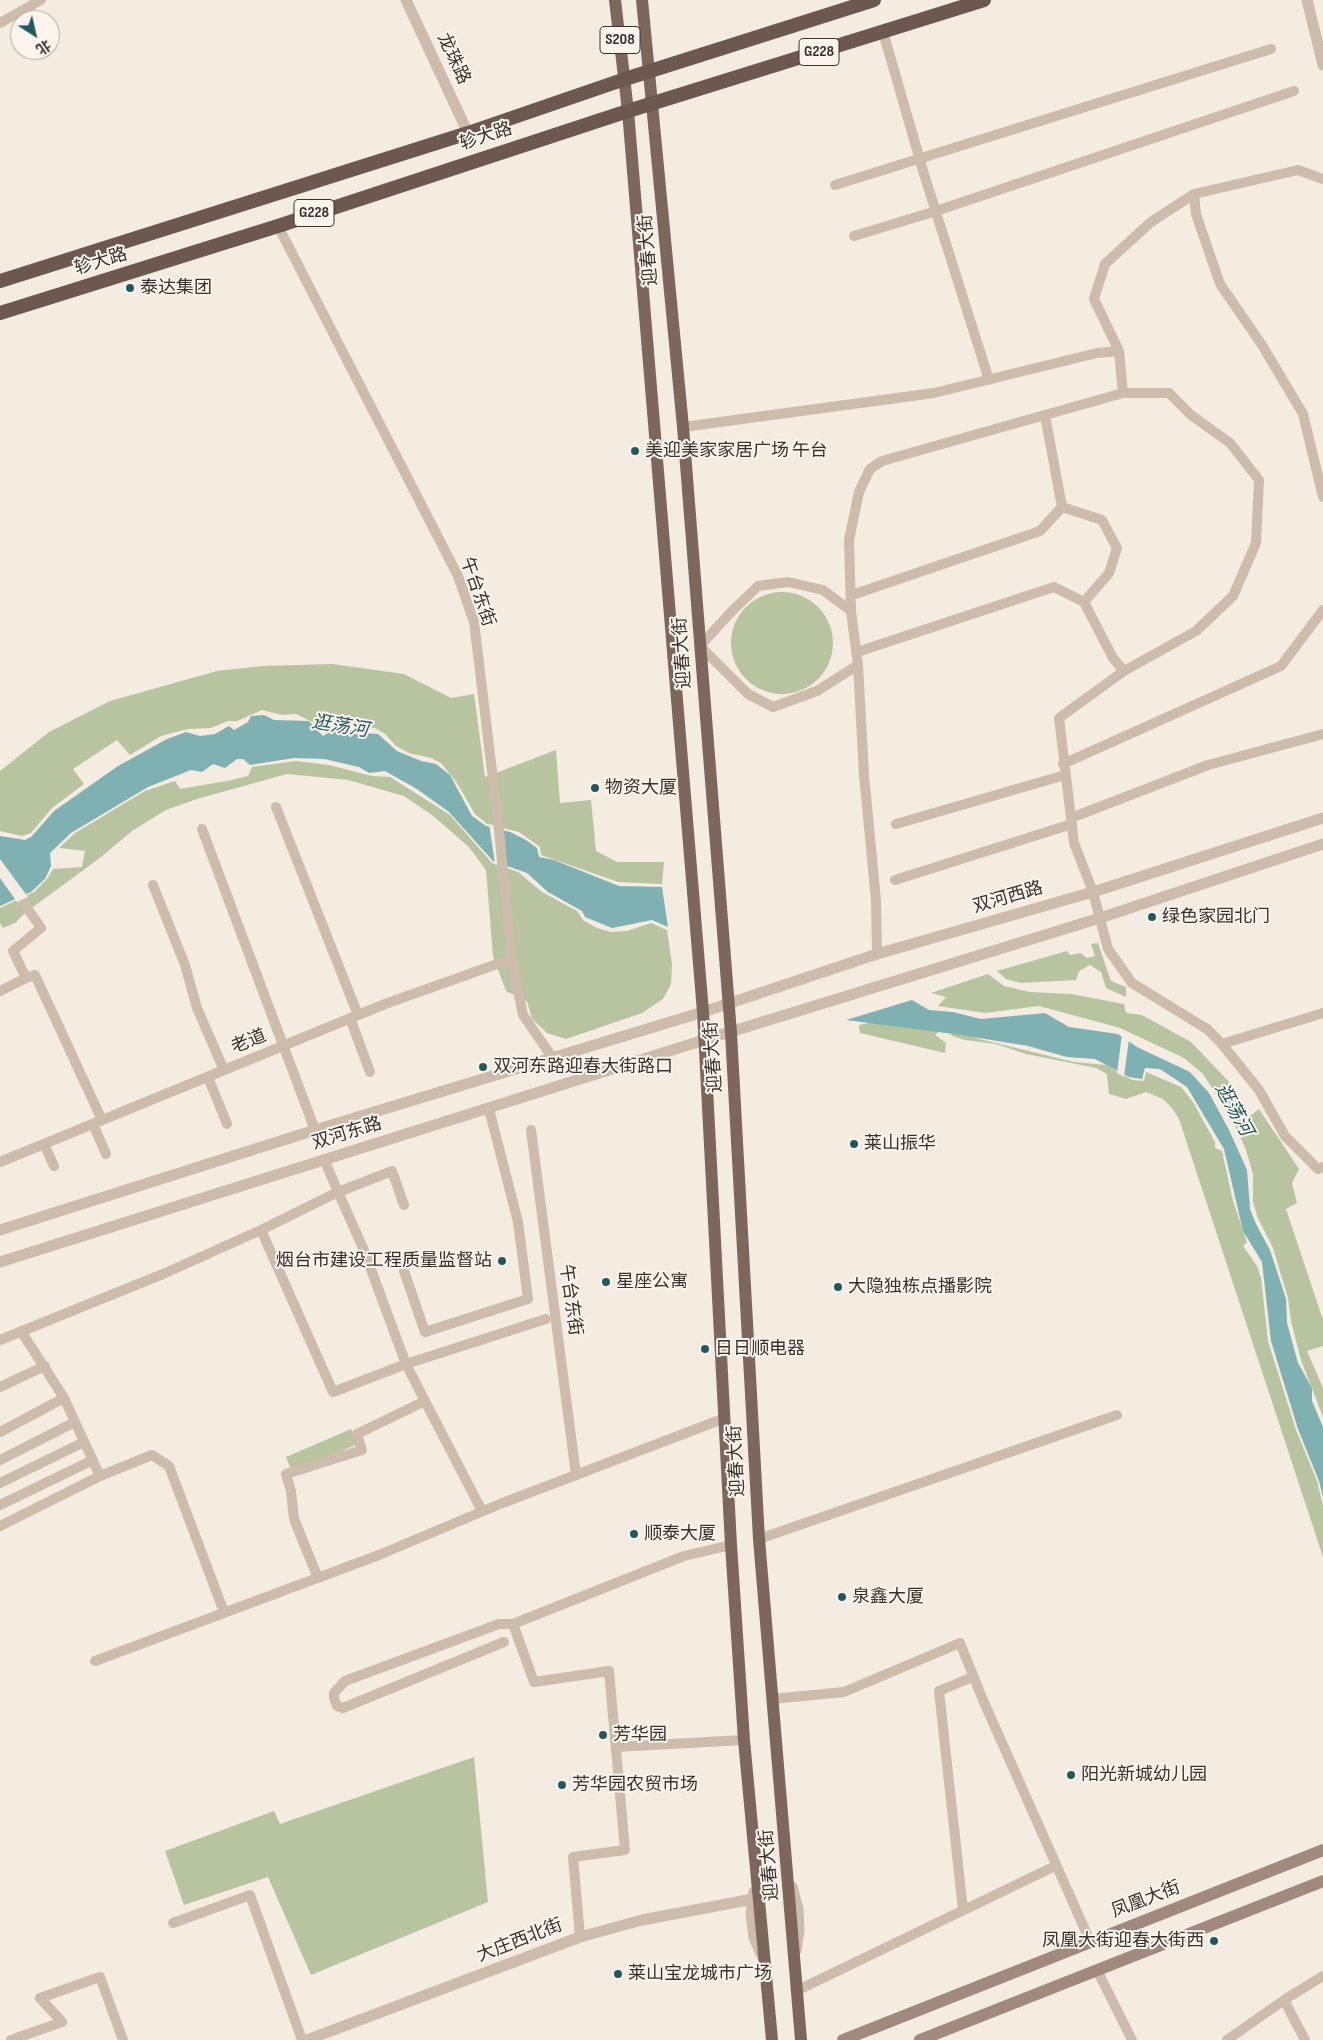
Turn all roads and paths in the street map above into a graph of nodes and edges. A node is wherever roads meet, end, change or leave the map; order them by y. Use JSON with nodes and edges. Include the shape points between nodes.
{"nodes":[{"id":1,"x":41,"y":0,"type":"edge"},
{"id":2,"x":406,"y":0,"type":"edge"},
{"id":3,"x":615,"y":0,"type":"edge"},
{"id":4,"x":642,"y":0,"type":"edge"},
{"id":5,"x":874,"y":0,"type":"edge"},
{"id":6,"x":984,"y":0,"type":"edge"},
{"id":7,"x":1307,"y":0,"type":"edge"},
{"id":8,"x":0,"y":23,"type":"edge"},
{"id":9,"x":883,"y":32,"type":"junction"},
{"id":10,"x":1271,"y":49,"type":"dead end"},
{"id":11,"x":1323,"y":65,"type":"edge"},
{"id":12,"x":650,"y":72,"type":"junction"},
{"id":13,"x":625,"y":79,"type":"junction"},
{"id":14,"x":1294,"y":91,"type":"dead end"},
{"id":15,"x":653,"y":104,"type":"junction"},
{"id":16,"x":628,"y":111,"type":"junction"},
{"id":17,"x":468,"y":133,"type":"junction"},
{"id":18,"x":920,"y":160,"type":"junction"},
{"id":19,"x":1323,"y":179,"type":"edge"},
{"id":20,"x":835,"y":185,"type":"dead end"},
{"id":21,"x":1194,"y":194,"type":"junction"},
{"id":22,"x":936,"y":211,"type":"junction"},
{"id":23,"x":278,"y":226,"type":"junction"},
{"id":24,"x":854,"y":236,"type":"dead end"},
{"id":25,"x":0,"y":281,"type":"edge"},
{"id":26,"x":0,"y":313,"type":"edge"},
{"id":27,"x":1119,"y":350,"type":"junction"},
{"id":28,"x":989,"y":380,"type":"junction"},
{"id":29,"x":1123,"y":393,"type":"junction"},
{"id":30,"x":1045,"y":415,"type":"junction"},
{"id":31,"x":683,"y":427,"type":"junction"},
{"id":32,"x":1323,"y":498,"type":"edge"},
{"id":33,"x":1062,"y":507,"type":"junction"},
{"id":34,"x":852,"y":595,"type":"junction"},
{"id":35,"x":1084,"y":602,"type":"junction"},
{"id":36,"x":1323,"y":610,"type":"edge"},
{"id":37,"x":851,"y":611,"type":"junction"},
{"id":38,"x":700,"y":646,"type":"junction"},
{"id":39,"x":856,"y":652,"type":"junction"},
{"id":40,"x":858,"y":665,"type":"junction"},
{"id":41,"x":1124,"y":671,"type":"junction"},
{"id":42,"x":1323,"y":734,"type":"edge"},
{"id":43,"x":1064,"y":770,"type":"junction"},
{"id":44,"x":276,"y":807,"type":"dead end"},
{"id":45,"x":1323,"y":818,"type":"edge"},
{"id":46,"x":1071,"y":821,"type":"junction"},
{"id":47,"x":896,"y":824,"type":"dead end"},
{"id":48,"x":202,"y":828,"type":"dead end"},
{"id":49,"x":1323,"y":844,"type":"edge"},
{"id":50,"x":895,"y":880,"type":"dead end"},
{"id":51,"x":153,"y":885,"type":"dead end"},
{"id":52,"x":1093,"y":892,"type":"junction"},
{"id":53,"x":25,"y":904,"type":"dead end"},
{"id":54,"x":1100,"y":918,"type":"junction"},
{"id":55,"x":877,"y":954,"type":"junction"},
{"id":56,"x":512,"y":961,"type":"junction"},
{"id":57,"x":26,"y":978,"type":"junction"},
{"id":58,"x":0,"y":991,"type":"edge"},
{"id":59,"x":728,"y":1002,"type":"junction"},
{"id":60,"x":703,"y":1012,"type":"junction"},
{"id":61,"x":1323,"y":1013,"type":"edge"},
{"id":62,"x":354,"y":1017,"type":"junction"},
{"id":63,"x":730,"y":1033,"type":"junction"},
{"id":64,"x":704,"y":1040,"type":"junction"},
{"id":65,"x":1222,"y":1044,"type":"junction"},
{"id":66,"x":283,"y":1046,"type":"junction"},
{"id":67,"x":552,"y":1058,"type":"junction"},
{"id":68,"x":224,"y":1070,"type":"junction"},
{"id":69,"x":370,"y":1072,"type":"dead end"},
{"id":70,"x":208,"y":1077,"type":"junction"},
{"id":71,"x":489,"y":1109,"type":"junction"},
{"id":72,"x":98,"y":1122,"type":"junction"},
{"id":73,"x":227,"y":1124,"type":"dead end"},
{"id":74,"x":315,"y":1130,"type":"junction"},
{"id":75,"x":531,"y":1130,"type":"dead end"},
{"id":76,"x":44,"y":1144,"type":"junction"},
{"id":77,"x":106,"y":1154,"type":"dead end"},
{"id":78,"x":324,"y":1160,"type":"junction"},
{"id":79,"x":0,"y":1162,"type":"edge"},
{"id":80,"x":54,"y":1166,"type":"dead end"},
{"id":81,"x":1321,"y":1169,"type":"edge"},
{"id":82,"x":338,"y":1192,"type":"junction"},
{"id":83,"x":404,"y":1205,"type":"dead end"},
{"id":84,"x":0,"y":1230,"type":"edge"},
{"id":85,"x":261,"y":1230,"type":"junction"},
{"id":86,"x":0,"y":1262,"type":"edge"},
{"id":87,"x":404,"y":1272,"type":"dead end"},
{"id":88,"x":546,"y":1319,"type":"dead end"},
{"id":89,"x":21,"y":1331,"type":"junction"},
{"id":90,"x":0,"y":1340,"type":"edge"},
{"id":91,"x":406,"y":1364,"type":"junction"},
{"id":92,"x":45,"y":1366,"type":"junction"},
{"id":93,"x":0,"y":1387,"type":"edge"},
{"id":94,"x":64,"y":1398,"type":"junction"},
{"id":95,"x":425,"y":1401,"type":"junction"},
{"id":96,"x":1117,"y":1415,"type":"dead end"},
{"id":97,"x":725,"y":1418,"type":"junction"},
{"id":98,"x":75,"y":1422,"type":"junction"},
{"id":99,"x":0,"y":1432,"type":"edge"},
{"id":100,"x":84,"y":1442,"type":"junction"},
{"id":101,"x":0,"y":1460,"type":"edge"},
{"id":102,"x":93,"y":1460,"type":"junction"},
{"id":103,"x":576,"y":1475,"type":"junction"},
{"id":104,"x":100,"y":1476,"type":"junction"},
{"id":105,"x":0,"y":1484,"type":"edge"},
{"id":106,"x":0,"y":1505,"type":"edge"},
{"id":107,"x":482,"y":1512,"type":"junction"},
{"id":108,"x":0,"y":1526,"type":"edge"},
{"id":109,"x":759,"y":1539,"type":"junction"},
{"id":110,"x":731,"y":1545,"type":"junction"},
{"id":111,"x":318,"y":1578,"type":"junction"},
{"id":112,"x":224,"y":1612,"type":"junction"},
{"id":113,"x":513,"y":1624,"type":"junction"},
{"id":114,"x":504,"y":1642,"type":"dead end"},
{"id":115,"x":95,"y":1660,"type":"dead end"},
{"id":116,"x":970,"y":1678,"type":"dead end"},
{"id":117,"x":773,"y":1699,"type":"junction"},
{"id":118,"x":744,"y":1740,"type":"junction"},
{"id":119,"x":616,"y":1747,"type":"junction"},
{"id":120,"x":1323,"y":1850,"type":"edge"},
{"id":121,"x":1051,"y":1868,"type":"dead end"},
{"id":122,"x":756,"y":1875,"type":"junction"},
{"id":123,"x":1323,"y":1881,"type":"edge"},
{"id":124,"x":753,"y":1899,"type":"junction"},
{"id":125,"x":963,"y":1910,"type":"junction"},
{"id":126,"x":173,"y":1923,"type":"dead end"},
{"id":127,"x":580,"y":1937,"type":"junction"},
{"id":128,"x":1090,"y":1941,"type":"junction"},
{"id":129,"x":765,"y":1963,"type":"junction"},
{"id":130,"x":1096,"y":1970,"type":"junction"},
{"id":131,"x":1323,"y":1976,"type":"edge"},
{"id":132,"x":798,"y":1990,"type":"junction"},
{"id":133,"x":1284,"y":2000,"type":"junction"},
{"id":134,"x":937,"y":2037,"type":"edge"},
{"id":135,"x":11,"y":2040,"type":"edge"},
{"id":136,"x":123,"y":2040,"type":"edge"},
{"id":137,"x":302,"y":2040,"type":"edge"},
{"id":138,"x":307,"y":2040,"type":"edge"},
{"id":139,"x":772,"y":2040,"type":"edge"},
{"id":140,"x":801,"y":2040,"type":"edge"},
{"id":141,"x":843,"y":2040,"type":"edge"},
{"id":142,"x":920,"y":2040,"type":"edge"},
{"id":143,"x":1132,"y":2040,"type":"edge"},
{"id":144,"x":1227,"y":2040,"type":"edge"},
{"id":145,"x":1305,"y":2040,"type":"edge"}],
"edges":[{"from":1,"to":8,"type":"street"},
{"from":2,"to":17,"type":"street","name":"龙珠路"},
{"from":3,"to":13,"type":"main road","number":"S208"},
{"from":4,"to":12,"type":"main road","number":"S208"},
{"from":5,"to":12,"type":"highway","name":"轸大路","number":"G228"},
{"from":6,"to":9,"type":"highway","name":"轸大路","number":"G228"},
{"from":7,"to":11,"type":"street"},
{"from":9,"to":15,"type":"highway","name":"轸大路","number":"G228"},
{"from":9,"to":18,"type":"street"},
{"from":10,"to":18,"type":"street"},
{"from":12,"to":13,"type":"highway","name":"轸大路","number":"G228"},
{"from":12,"to":15,"type":"main road","name":"迎春大街"},
{"from":13,"to":16,"type":"main road","name":"迎春大街"},
{"from":13,"to":17,"type":"highway","name":"轸大路","number":"G228"},
{"from":14,"to":22,"type":"street"},
{"from":15,"to":16,"type":"highway","name":"轸大路","number":"G228"},
{"from":15,"to":31,"type":"main road","name":"迎春大街"},
{"from":16,"to":23,"type":"highway","name":"轸大路","number":"G228"},
{"from":16,"to":60,"type":"main road","name":"迎春大街"},
{"from":17,"to":25,"type":"highway","name":"轸大路","number":"G228"},
{"from":18,"to":20,"type":"street"},
{"from":18,"to":22,"type":"street"},
{"from":19,"to":21,"type":"street","via":[[1298,170]]},
{"from":21,"to":27,"type":"street","via":[[1150,222],[1105,264],[1094,299]]},
{"from":21,"to":32,"type":"street","via":[[1196,214],[1220,284],[1262,345],[1303,414]]},
{"from":22,"to":24,"type":"street"},
{"from":22,"to":28,"type":"street"},
{"from":23,"to":26,"type":"highway","name":"轸大路","number":"G228"},
{"from":23,"to":56,"type":"street","name":"午台东街","via":[[458,576],[474,622]]},
{"from":27,"to":28,"type":"street"},
{"from":27,"to":29,"type":"street"},
{"from":28,"to":31,"type":"street","via":[[934,393]]},
{"from":29,"to":30,"type":"street"},
{"from":29,"to":41,"type":"street","via":[[1169,393],[1191,415],[1230,442],[1259,480],[1256,543],[1233,596],[1196,631]]},
{"from":30,"to":33,"type":"street"},
{"from":30,"to":34,"type":"street","via":[[882,461],[870,469],[859,492],[849,540]]},
{"from":31,"to":38,"type":"main road","name":"迎春大街"},
{"from":33,"to":34,"type":"street","via":[[1040,531]]},
{"from":33,"to":35,"type":"street","via":[[1102,520],[1117,548],[1109,573]]},
{"from":34,"to":37,"type":"street"},
{"from":35,"to":39,"type":"street","via":[[1054,587]]},
{"from":35,"to":41,"type":"street","via":[[1113,658]]},
{"from":36,"to":43,"type":"street","via":[[1281,666]]},
{"from":37,"to":38,"type":"street","via":[[823,590],[788,582],[758,586]]},
{"from":37,"to":39,"type":"street"},
{"from":38,"to":40,"type":"street","via":[[748,694],[773,708],[816,691]]},
{"from":38,"to":59,"type":"main road","name":"迎春大街"},
{"from":39,"to":40,"type":"street"},
{"from":40,"to":55,"type":"street","via":[[876,900]]},
{"from":41,"to":43,"type":"street","via":[[1058,718]]},
{"from":42,"to":46,"type":"street","via":[[1208,765]]},
{"from":43,"to":46,"type":"street"},
{"from":43,"to":47,"type":"street"},
{"from":44,"to":62,"type":"street"},
{"from":45,"to":52,"type":"street","name":"双河西路"},
{"from":46,"to":50,"type":"street"},
{"from":46,"to":52,"type":"street","via":[[1074,843]]},
{"from":48,"to":66,"type":"street"},
{"from":49,"to":54,"type":"street"},
{"from":51,"to":68,"type":"street","via":[[185,965],[197,1008]]},
{"from":52,"to":54,"type":"street"},
{"from":52,"to":55,"type":"street","name":"双河西路"},
{"from":53,"to":57,"type":"street","via":[[41,928],[13,951]]},
{"from":54,"to":63,"type":"street"},
{"from":54,"to":65,"type":"street","via":[[1108,949],[1132,983],[1207,1029]]},
{"from":55,"to":59,"type":"street","name":"双河西路"},
{"from":56,"to":62,"type":"street","name":"老道"},
{"from":56,"to":67,"type":"street","name":"午台东街","via":[[523,1015]]},
{"from":57,"to":58,"type":"street"},
{"from":57,"to":72,"type":"street","via":[[35,974]]},
{"from":59,"to":60,"type":"street","name":"双河西路"},
{"from":59,"to":63,"type":"main road","name":"迎春大街"},
{"from":60,"to":64,"type":"main road","name":"迎春大街"},
{"from":60,"to":67,"type":"street","name":"双河东路"},
{"from":61,"to":65,"type":"street"},
{"from":62,"to":66,"type":"street","name":"老道"},
{"from":62,"to":69,"type":"street"},
{"from":63,"to":64,"type":"street"},
{"from":63,"to":109,"type":"main road","name":"迎春大街"},
{"from":64,"to":71,"type":"street","name":"双河东路"},
{"from":64,"to":97,"type":"main road","name":"迎春大街"},
{"from":65,"to":81,"type":"street","via":[[1259,1090],[1285,1136]]},
{"from":66,"to":68,"type":"street","name":"老道"},
{"from":66,"to":74,"type":"street"},
{"from":67,"to":74,"type":"street","name":"双河东路"},
{"from":68,"to":70,"type":"street","name":"老道"},
{"from":70,"to":72,"type":"street","name":"老道"},
{"from":70,"to":73,"type":"street"},
{"from":71,"to":78,"type":"street","name":"双河东路"},
{"from":71,"to":87,"type":"street","via":[[518,1222],[528,1299],[425,1332]]},
{"from":72,"to":76,"type":"street","name":"老道"},
{"from":72,"to":77,"type":"street"},
{"from":74,"to":84,"type":"street","name":"双河东路"},
{"from":75,"to":103,"type":"street","name":"午台东街"},
{"from":76,"to":79,"type":"street","name":"老道"},
{"from":76,"to":80,"type":"street"},
{"from":78,"to":82,"type":"street"},
{"from":78,"to":86,"type":"street","name":"双河东路"},
{"from":82,"to":83,"type":"street","via":[[392,1171]]},
{"from":82,"to":85,"type":"street"},
{"from":82,"to":91,"type":"street","via":[[363,1248]]},
{"from":85,"to":89,"type":"street","via":[[163,1274]]},
{"from":85,"to":91,"type":"street","via":[[333,1392]]},
{"from":88,"to":91,"type":"street"},
{"from":89,"to":90,"type":"street"},
{"from":89,"to":92,"type":"street"},
{"from":91,"to":95,"type":"street"},
{"from":92,"to":93,"type":"street"},
{"from":92,"to":94,"type":"street"},
{"from":94,"to":98,"type":"street"},
{"from":94,"to":99,"type":"street"},
{"from":95,"to":107,"type":"street"},
{"from":95,"to":111,"type":"street","via":[[356,1434],[362,1450],[286,1474],[294,1519]]},
{"from":96,"to":109,"type":"street"},
{"from":97,"to":103,"type":"street"},
{"from":97,"to":110,"type":"main road","name":"迎春大街"},
{"from":98,"to":100,"type":"street"},
{"from":98,"to":101,"type":"street"},
{"from":100,"to":102,"type":"street"},
{"from":100,"to":105,"type":"street"},
{"from":102,"to":104,"type":"street"},
{"from":102,"to":106,"type":"street"},
{"from":103,"to":107,"type":"street"},
{"from":104,"to":108,"type":"street"},
{"from":104,"to":112,"type":"street","via":[[152,1455],[169,1466]]},
{"from":107,"to":111,"type":"street"},
{"from":109,"to":117,"type":"main road","name":"迎春大街"},
{"from":110,"to":113,"type":"street","via":[[684,1556]]},
{"from":110,"to":118,"type":"main road","name":"迎春大街"},
{"from":111,"to":112,"type":"street"},
{"from":112,"to":115,"type":"street"},
{"from":113,"to":114,"type":"street","via":[[500,1624],[344,1681],[334,1693],[334,1698],[337,1706],[343,1708]]},
{"from":113,"to":119,"type":"street","via":[[534,1682],[609,1671]]},
{"from":116,"to":125,"type":"street","via":[[939,1691]]},
{"from":117,"to":128,"type":"street","via":[[844,1692],[960,1643]]},
{"from":117,"to":132,"type":"main road","name":"迎春大街"},
{"from":118,"to":119,"type":"street"},
{"from":118,"to":122,"type":"main road","name":"迎春大街"},
{"from":119,"to":127,"type":"street","via":[[625,1850],[573,1856]]},
{"from":120,"to":128,"type":"main road","name":"凤凰大街"},
{"from":121,"to":125,"type":"street"},
{"from":122,"to":124,"type":"street"},
{"from":122,"to":129,"type":"main road","name":"迎春大街"},
{"from":123,"to":130,"type":"main road"},
{"from":124,"to":127,"type":"street","name":"大庄西北街","via":[[642,1920]]},
{"from":124,"to":129,"type":"street","via":[[754,1937]]},
{"from":125,"to":132,"type":"street"},
{"from":126,"to":137,"type":"street","via":[[250,1896]]},
{"from":127,"to":138,"type":"street","name":"大庄西北街"},
{"from":128,"to":141,"type":"main road","name":"凤凰大街"},
{"from":129,"to":139,"type":"main road","name":"迎春大街"},
{"from":130,"to":134,"type":"main road"},
{"from":130,"to":143,"type":"street"},
{"from":131,"to":133,"type":"street"},
{"from":132,"to":140,"type":"main road","name":"迎春大街"},
{"from":133,"to":144,"type":"street"},
{"from":133,"to":145,"type":"street"},
{"from":134,"to":142,"type":"main road"},
{"from":135,"to":136,"type":"street","via":[[62,2022],[40,1998],[100,1977]]}]}
